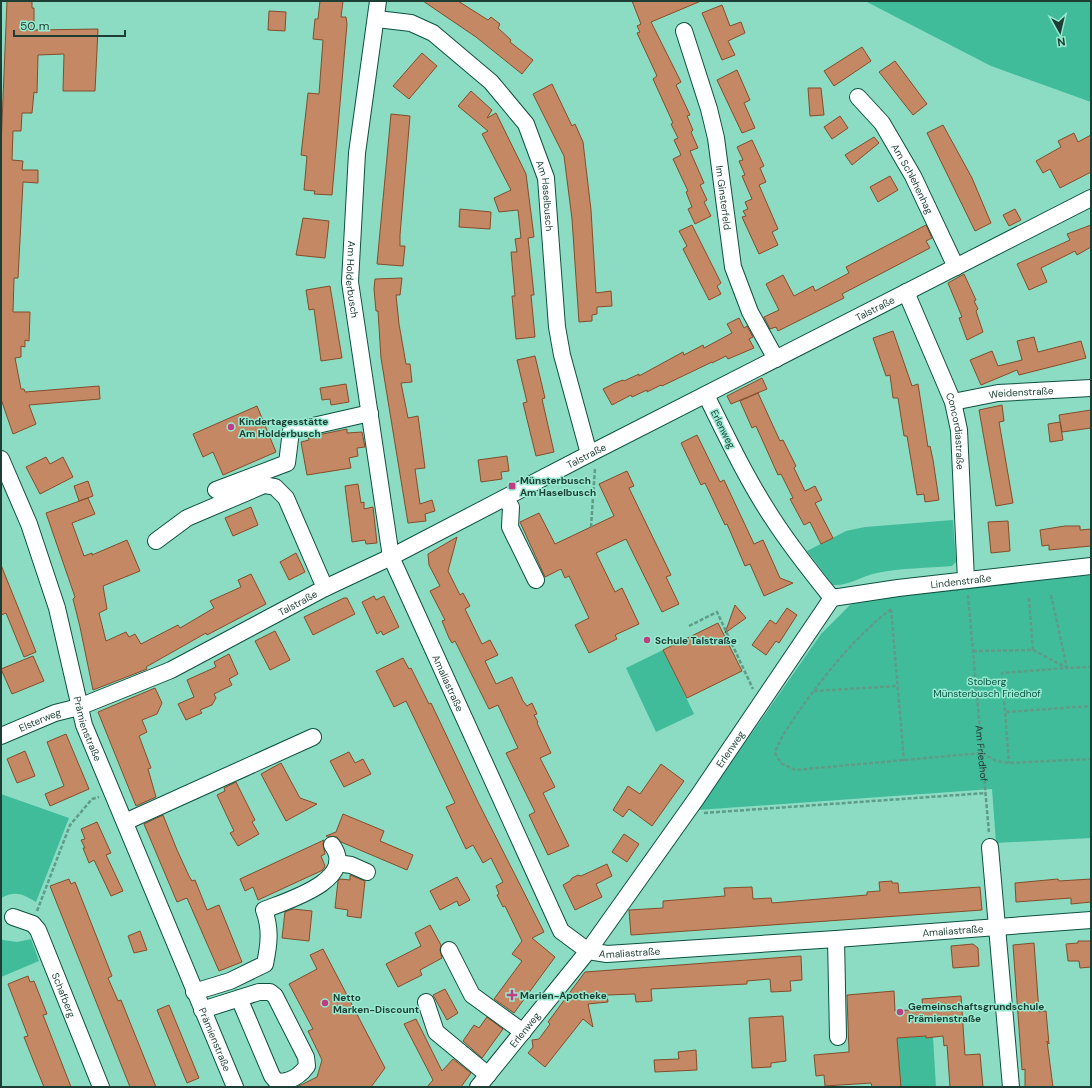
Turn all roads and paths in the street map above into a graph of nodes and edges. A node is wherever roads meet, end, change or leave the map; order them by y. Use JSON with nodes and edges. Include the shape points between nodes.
{"nodes":[{"id":1,"x":378,"y":1,"type":"edge"},
{"id":2,"x":377,"y":19,"type":"junction"},
{"id":3,"x":684,"y":31,"type":"dead end"},
{"id":4,"x":858,"y":97,"type":"dead end"},
{"id":5,"x":1091,"y":198,"type":"edge"},
{"id":6,"x":956,"y":267,"type":"junction"},
{"id":7,"x":906,"y":292,"type":"junction"},
{"id":8,"x":776,"y":359,"type":"junction"},
{"id":9,"x":1091,"y":388,"type":"edge"},
{"id":10,"x":706,"y":395,"type":"junction"},
{"id":11,"x":953,"y":402,"type":"junction"},
{"id":12,"x":370,"y":414,"type":"junction"},
{"id":13,"x":589,"y":454,"type":"junction"},
{"id":14,"x":1,"y":459,"type":"edge"},
{"id":15,"x":216,"y":490,"type":"dead end"},
{"id":16,"x":505,"y":498,"type":"junction"},
{"id":17,"x":591,"y":527,"type":"dead end"},
{"id":18,"x":156,"y":541,"type":"dead end"},
{"id":19,"x":391,"y":557,"type":"junction"},
{"id":20,"x":1091,"y":566,"type":"edge"},
{"id":21,"x":536,"y":580,"type":"dead end"},
{"id":22,"x":966,"y":580,"type":"junction"},
{"id":23,"x":325,"y":588,"type":"junction"},
{"id":24,"x":1051,"y":595,"type":"dead end"},
{"id":25,"x":832,"y":598,"type":"junction"},
{"id":26,"x":1029,"y":598,"type":"dead end"},
{"id":27,"x":689,"y":626,"type":"dead end"},
{"id":28,"x":1033,"y":650,"type":"junction"},
{"id":29,"x":973,"y":651,"type":"junction"},
{"id":30,"x":1091,"y":667,"type":"edge"},
{"id":31,"x":1067,"y":668,"type":"junction"},
{"id":32,"x":898,"y":686,"type":"junction"},
{"id":33,"x":814,"y":691,"type":"junction"},
{"id":34,"x":764,"y":697,"type":"junction"},
{"id":35,"x":1091,"y":706,"type":"edge"},
{"id":36,"x":79,"y":707,"type":"junction"},
{"id":37,"x":1006,"y":712,"type":"junction"},
{"id":38,"x":1,"y":736,"type":"edge"},
{"id":39,"x":313,"y":737,"type":"dead end"},
{"id":40,"x":982,"y":753,"type":"junction"},
{"id":41,"x":1091,"y":759,"type":"edge"},
{"id":42,"x":904,"y":761,"type":"junction"},
{"id":43,"x":1009,"y":763,"type":"junction"},
{"id":44,"x":112,"y":791,"type":"junction"},
{"id":45,"x":986,"y":793,"type":"junction"},
{"id":46,"x":689,"y":808,"type":"junction"},
{"id":47,"x":125,"y":822,"type":"junction"},
{"id":48,"x":332,"y":845,"type":"dead end"},
{"id":49,"x":990,"y":847,"type":"joint"},
{"id":50,"x":338,"y":863,"type":"junction"},
{"id":51,"x":367,"y":872,"type":"dead end"},
{"id":52,"x":13,"y":917,"type":"dead end"},
{"id":53,"x":1091,"y":920,"type":"edge"},
{"id":54,"x":33,"y":924,"type":"junction"},
{"id":55,"x":998,"y":927,"type":"junction"},
{"id":56,"x":836,"y":939,"type":"junction"},
{"id":57,"x":449,"y":950,"type":"dead end"},
{"id":58,"x":588,"y":951,"type":"junction"},
{"id":59,"x":194,"y":992,"type":"junction"},
{"id":60,"x":239,"y":998,"type":"junction"},
{"id":61,"x":426,"y":1002,"type":"dead end"},
{"id":62,"x":202,"y":1010,"type":"junction"},
{"id":63,"x":523,"y":1032,"type":"junction"},
{"id":64,"x":838,"y":1037,"type":"dead end"},
{"id":65,"x":488,"y":1075,"type":"junction"},
{"id":66,"x":101,"y":1087,"type":"edge"},
{"id":67,"x":235,"y":1087,"type":"edge"},
{"id":68,"x":478,"y":1087,"type":"edge"},
{"id":69,"x":1011,"y":1087,"type":"edge"}],
"edges":[{"from":1,"to":2,"type":"street","name":"Am Holderbusch"},
{"from":2,"to":12,"type":"street","name":"Am Holderbusch","via":[[357,153],[350,282]]},
{"from":2,"to":13,"type":"street","name":"Am Haselbusch","via":[[411,23],[433,33],[491,82],[526,124],[546,178],[557,327]]},
{"from":3,"to":8,"type":"street","name":"Im Ginsterfeld","via":[[716,138],[733,267],[750,312]]},
{"from":4,"to":6,"type":"street","name":"Am Schlehenhag","via":[[882,123],[905,163]]},
{"from":5,"to":6,"type":"street","name":"Talstraße"},
{"from":6,"to":7,"type":"street","name":"Talstraße"},
{"from":7,"to":8,"type":"street","name":"Talstraße"},
{"from":7,"to":11,"type":"street","name":"Concordiastraße"},
{"from":8,"to":10,"type":"street","name":"Talstraße"},
{"from":9,"to":11,"type":"street","name":"Weidenstraße","via":[[998,393]]},
{"from":10,"to":13,"type":"street","name":"Talstraße"},
{"from":10,"to":25,"type":"street","name":"Erlenweg","via":[[772,518]]},
{"from":11,"to":22,"type":"street","name":"Concordiastraße","via":[[959,430]]},
{"from":12,"to":15,"type":"street","via":[[291,430],[287,463]]},
{"from":12,"to":19,"type":"street","name":"Am Holderbusch"},
{"from":13,"to":16,"type":"street","name":"Talstraße"},
{"from":13,"to":17,"type":"path","via":[[596,463]]},
{"from":14,"to":36,"type":"street","name":"Prämienstraße","via":[[29,524],[57,608]]},
{"from":16,"to":19,"type":"street","name":"Talstraße"},
{"from":16,"to":21,"type":"street","via":[[511,507],[510,527]]},
{"from":18,"to":23,"type":"street","via":[[187,518],[264,485],[275,487],[286,498]]},
{"from":19,"to":23,"type":"street","name":"Talstraße"},
{"from":19,"to":58,"type":"street","name":"Amaliastraße","via":[[561,932]]},
{"from":20,"to":22,"type":"street","name":"Lindenstraße"},
{"from":22,"to":25,"type":"street","name":"Lindenstraße"},
{"from":22,"to":29,"type":"path","name":"Am Friedhof"},
{"from":23,"to":36,"type":"street","name":"Talstraße","via":[[171,670]]},
{"from":24,"to":31,"type":"path"},
{"from":25,"to":34,"type":"street","name":"Erlenweg"},
{"from":26,"to":28,"type":"path"},
{"from":27,"to":34,"type":"path","via":[[717,612],[755,692]]},
{"from":28,"to":29,"type":"path"},
{"from":28,"to":31,"type":"path"},
{"from":29,"to":40,"type":"path","name":"Am Friedhof"},
{"from":30,"to":31,"type":"path"},
{"from":31,"to":37,"type":"path","via":[[1002,673]]},
{"from":32,"to":33,"type":"path"},
{"from":32,"to":33,"type":"path","via":[[891,609],[869,626]]},
{"from":32,"to":42,"type":"path"},
{"from":33,"to":42,"type":"path","via":[[778,741],[775,753],[781,763],[795,770]]},
{"from":34,"to":46,"type":"street","name":"Erlenweg"},
{"from":35,"to":37,"type":"path"},
{"from":36,"to":38,"type":"street","name":"Elsterweg","via":[[55,713]]},
{"from":36,"to":44,"type":"street","name":"Prämienstraße"},
{"from":37,"to":43,"type":"path"},
{"from":39,"to":47,"type":"street"},
{"from":40,"to":42,"type":"path"},
{"from":40,"to":43,"type":"path","via":[[996,761]]},
{"from":40,"to":45,"type":"path","name":"Am Friedhof"},
{"from":41,"to":43,"type":"path"},
{"from":44,"to":47,"type":"street","name":"Prämienstraße"},
{"from":44,"to":54,"type":"path","via":[[92,799],[70,825]]},
{"from":45,"to":46,"type":"path","via":[[698,814]]},
{"from":45,"to":49,"type":"path","name":"Am Friedhof"},
{"from":46,"to":58,"type":"street","name":"Erlenweg"},
{"from":47,"to":59,"type":"street","name":"Prämienstraße"},
{"from":48,"to":50,"type":"street"},
{"from":49,"to":55,"type":"street"},
{"from":50,"to":51,"type":"street"},
{"from":50,"to":59,"type":"street","via":[[329,878],[316,888],[264,910],[269,923],[270,939],[265,964],[230,981]]},
{"from":52,"to":54,"type":"street"},
{"from":53,"to":55,"type":"street","name":"Amaliastraße"},
{"from":54,"to":66,"type":"street","name":"Schafberg","via":[[38,930]]},
{"from":55,"to":56,"type":"street","name":"Amaliastraße"},
{"from":55,"to":69,"type":"street"},
{"from":56,"to":58,"type":"street","name":"Amaliastraße","via":[[607,954]]},
{"from":56,"to":64,"type":"street"},
{"from":57,"to":63,"type":"street","via":[[472,995]]},
{"from":58,"to":63,"type":"street","name":"Erlenweg"},
{"from":59,"to":62,"type":"street","name":"Prämienstraße"},
{"from":60,"to":60,"type":"street","via":[[272,1076],[277,1082],[286,1082],[301,1074],[307,1066],[306,1057],[275,996],[270,992],[259,992]]},
{"from":60,"to":62,"type":"street"},
{"from":61,"to":65,"type":"street","via":[[436,1032]]},
{"from":62,"to":67,"type":"street","name":"Prämienstraße"},
{"from":63,"to":65,"type":"street","name":"Erlenweg"},
{"from":65,"to":68,"type":"street","name":"Erlenweg"}]}
